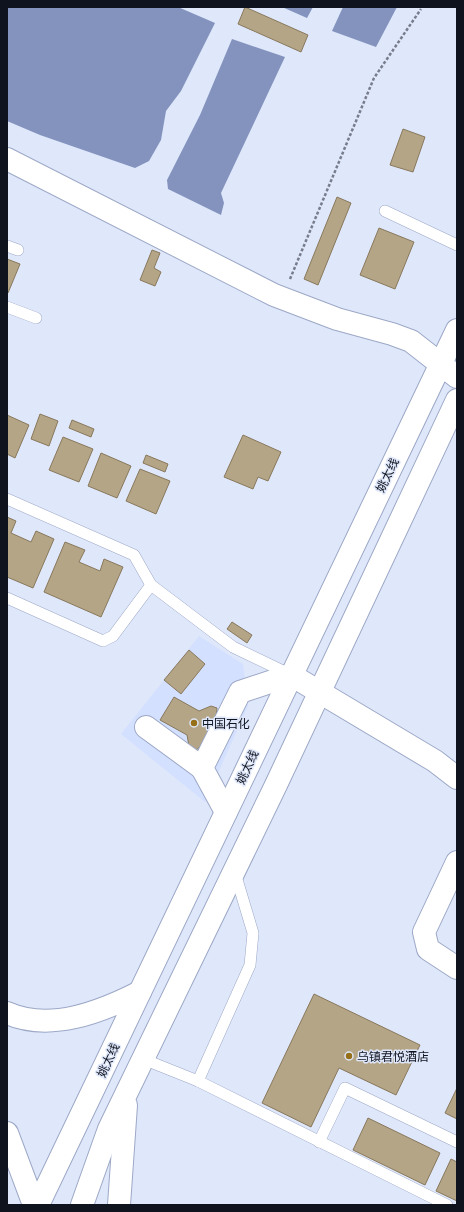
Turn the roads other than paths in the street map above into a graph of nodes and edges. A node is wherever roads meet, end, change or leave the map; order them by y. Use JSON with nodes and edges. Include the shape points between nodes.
{"nodes":[{"id":1,"x":7,"y":159,"type":"edge"},
{"id":2,"x":385,"y":211,"type":"dead end"},
{"id":3,"x":457,"y":245,"type":"edge"},
{"id":4,"x":7,"y":246,"type":"edge"},
{"id":5,"x":18,"y":250,"type":"dead end"},
{"id":6,"x":7,"y":307,"type":"edge"},
{"id":7,"x":36,"y":318,"type":"dead end"},
{"id":8,"x":457,"y":330,"type":"edge"},
{"id":9,"x":449,"y":371,"type":"edge"},
{"id":10,"x":457,"y":400,"type":"edge"},
{"id":11,"x":452,"y":427,"type":"edge"},
{"id":12,"x":7,"y":499,"type":"edge"},
{"id":13,"x":151,"y":585,"type":"junction"},
{"id":14,"x":7,"y":598,"type":"edge"},
{"id":15,"x":291,"y":675,"type":"junction"},
{"id":16,"x":320,"y":692,"type":"junction"},
{"id":17,"x":146,"y":727,"type":"dead end"},
{"id":18,"x":202,"y":768,"type":"junction"},
{"id":19,"x":457,"y":778,"type":"edge"},
{"id":20,"x":226,"y":812,"type":"junction"},
{"id":21,"x":457,"y":862,"type":"edge"},
{"id":22,"x":234,"y":871,"type":"junction"},
{"id":23,"x":457,"y":968,"type":"edge"},
{"id":24,"x":140,"y":992,"type":"junction"},
{"id":25,"x":7,"y":1013,"type":"edge"},
{"id":26,"x":143,"y":1059,"type":"junction"},
{"id":27,"x":198,"y":1081,"type":"junction"},
{"id":28,"x":126,"y":1094,"type":"junction"},
{"id":29,"x":7,"y":1132,"type":"edge"},
{"id":30,"x":319,"y":1142,"type":"junction"},
{"id":31,"x":457,"y":1142,"type":"edge"},
{"id":32,"x":34,"y":1205,"type":"edge"},
{"id":33,"x":38,"y":1205,"type":"edge"},
{"id":34,"x":82,"y":1205,"type":"edge"},
{"id":35,"x":119,"y":1205,"type":"edge"},
{"id":36,"x":447,"y":1205,"type":"edge"}],
"edges":[{"from":1,"to":9,"type":"main road","via":[[282,298],[337,319],[411,341]]},
{"from":2,"to":3,"type":"lane"},
{"from":4,"to":5,"type":"lane"},
{"from":6,"to":7,"type":"lane"},
{"from":8,"to":9,"type":"main road","name":"姚太线"},
{"from":9,"to":15,"type":"main road","name":"姚太线"},
{"from":10,"to":11,"type":"main road"},
{"from":11,"to":16,"type":"main road"},
{"from":12,"to":13,"type":"lane","via":[[134,555]]},
{"from":13,"to":14,"type":"lane","via":[[113,636],[104,641]]},
{"from":13,"to":15,"type":"lane","via":[[233,647]]},
{"from":15,"to":16,"type":"main road"},
{"from":15,"to":18,"type":"main road","via":[[240,692]]},
{"from":15,"to":20,"type":"main road","name":"姚太线"},
{"from":16,"to":19,"type":"main road","via":[[435,761]]},
{"from":16,"to":22,"type":"main road"},
{"from":17,"to":18,"type":"main road"},
{"from":18,"to":20,"type":"main road"},
{"from":20,"to":24,"type":"main road","name":"姚太线"},
{"from":21,"to":23,"type":"main road","via":[[424,932],[428,949]]},
{"from":22,"to":26,"type":"main road"},
{"from":22,"to":27,"type":"lane","via":[[253,933],[250,965]]},
{"from":24,"to":25,"type":"main road","via":[[82,1016],[44,1021],[18,1018]]},
{"from":24,"to":33,"type":"main road","name":"姚太线"},
{"from":26,"to":27,"type":"lane"},
{"from":26,"to":28,"type":"main road"},
{"from":27,"to":30,"type":"lane"},
{"from":28,"to":34,"type":"main road","via":[[109,1129]]},
{"from":28,"to":35,"type":"main road"},
{"from":29,"to":32,"type":"main road"},
{"from":30,"to":31,"type":"lane","via":[[345,1088]]},
{"from":30,"to":36,"type":"lane"}]}
